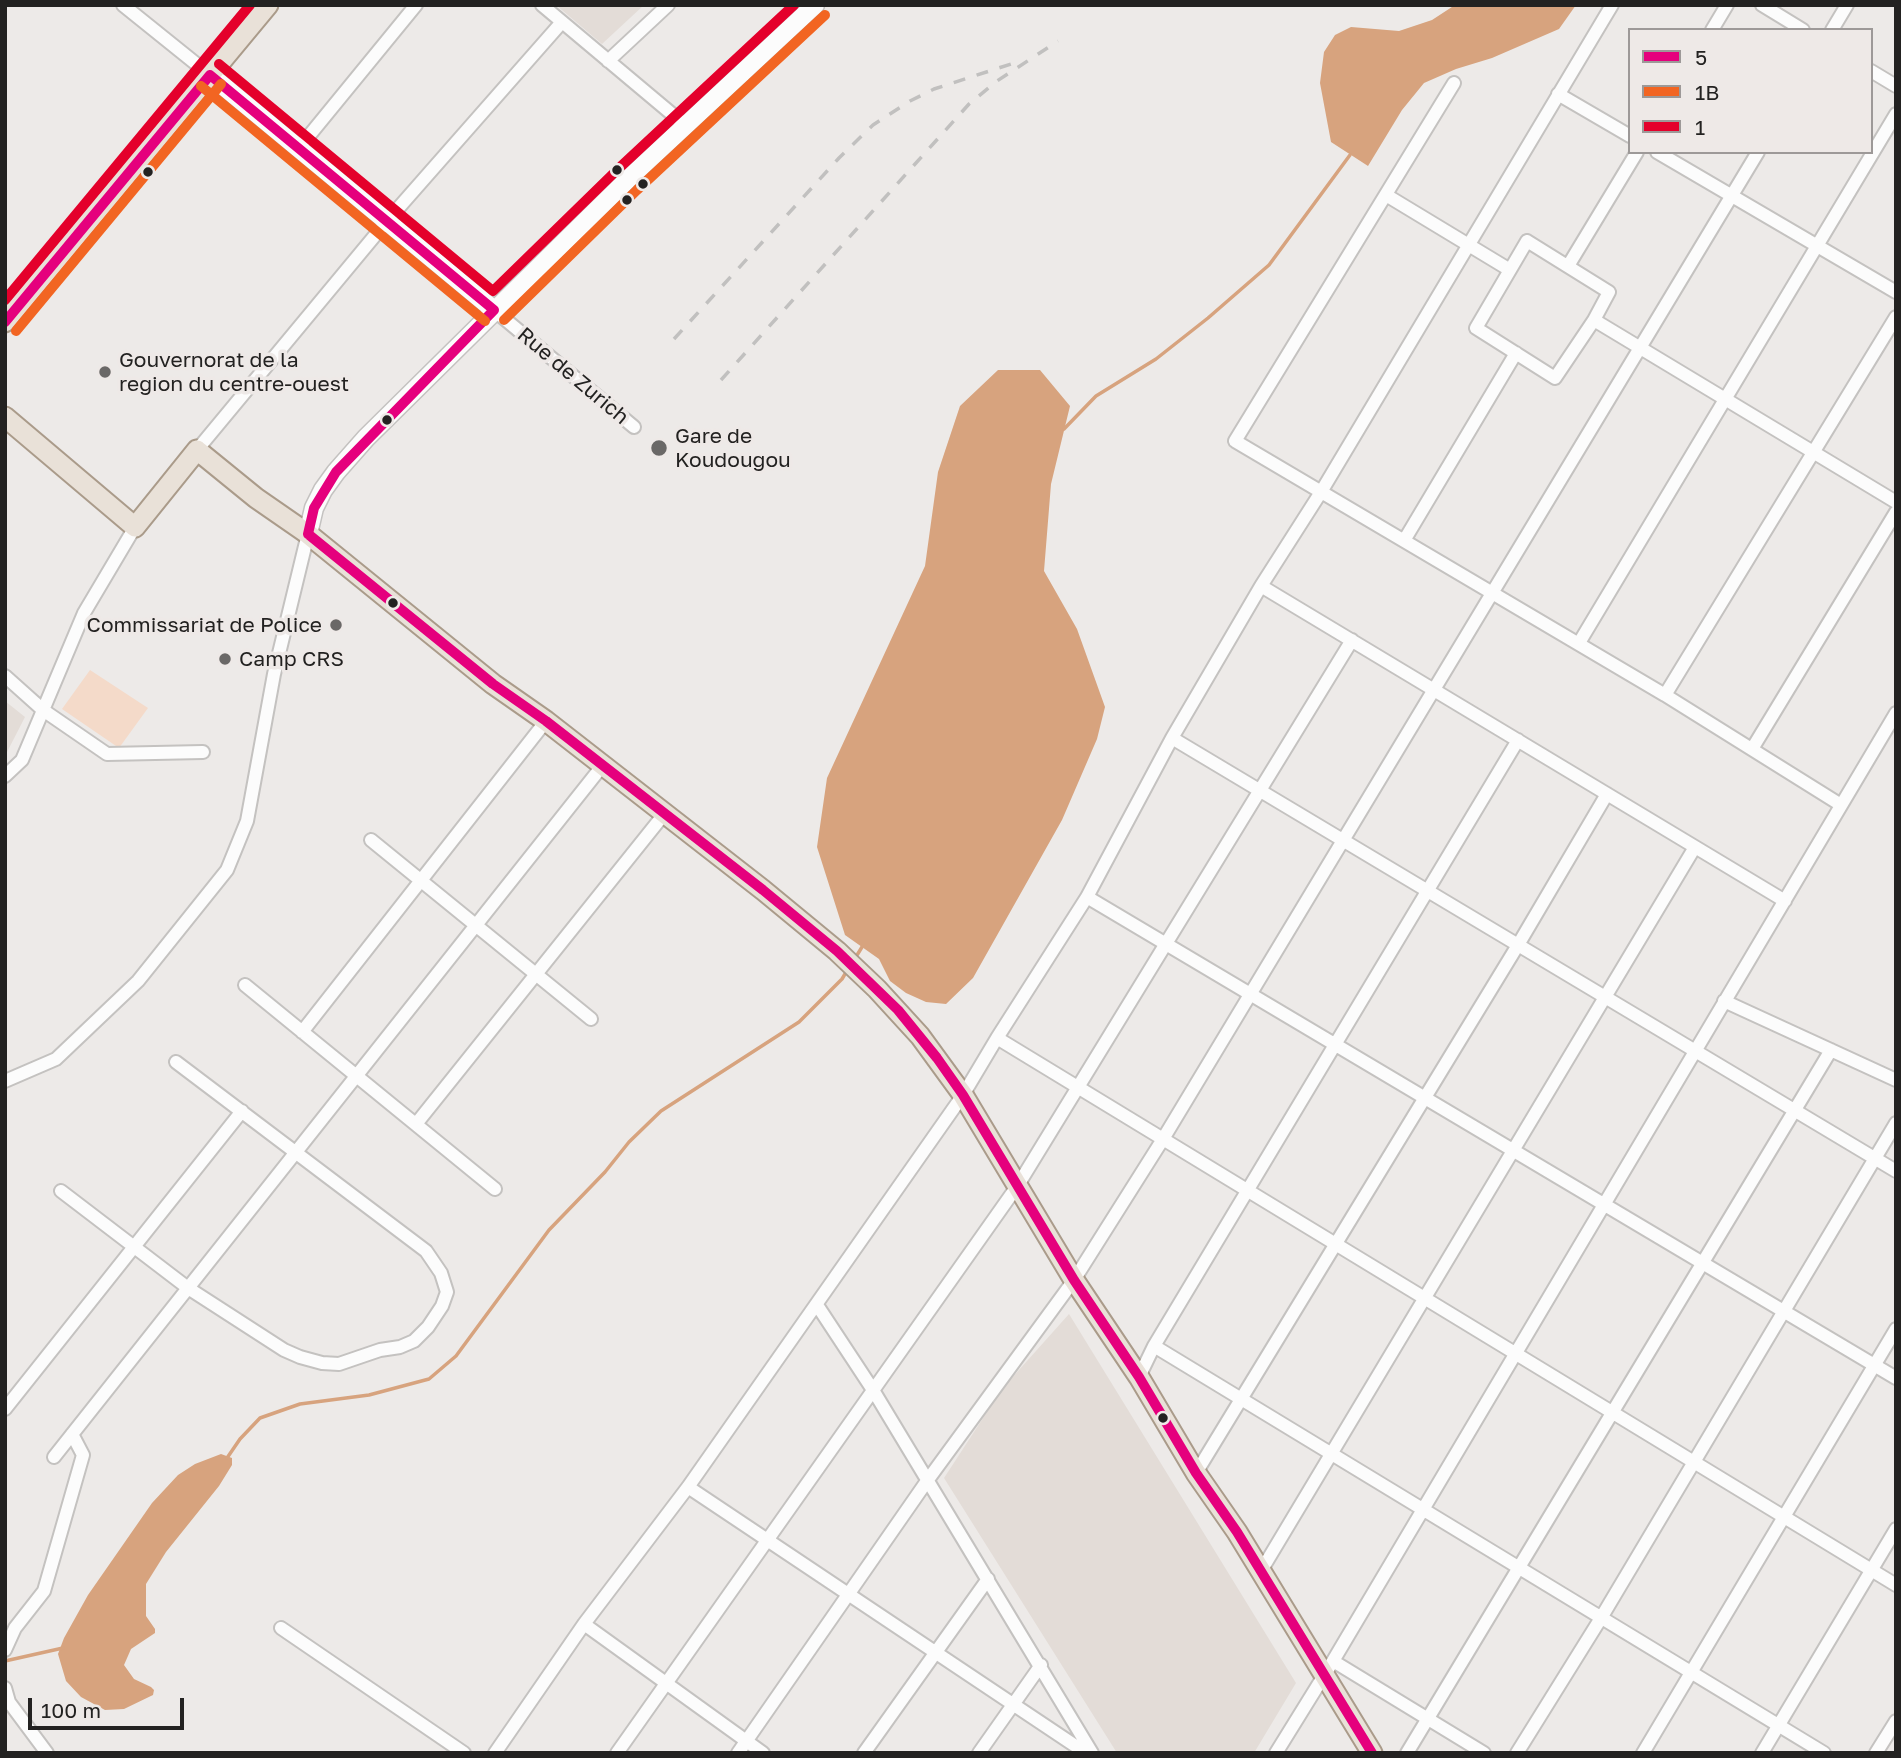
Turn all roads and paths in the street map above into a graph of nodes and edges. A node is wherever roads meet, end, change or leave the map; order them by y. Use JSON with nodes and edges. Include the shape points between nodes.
{"nodes":[{"id":1,"x":123,"y":5,"type":"edge"},
{"id":2,"x":268,"y":5,"type":"edge"},
{"id":3,"x":416,"y":5,"type":"edge"},
{"id":4,"x":542,"y":5,"type":"edge"},
{"id":5,"x":668,"y":5,"type":"edge"},
{"id":6,"x":815,"y":5,"type":"edge"},
{"id":7,"x":1612,"y":5,"type":"edge"},
{"id":8,"x":1727,"y":5,"type":"edge"},
{"id":9,"x":1762,"y":5,"type":"edge"},
{"id":10,"x":1847,"y":5,"type":"edge"},
{"id":11,"x":562,"y":22,"type":"junction"},
{"id":12,"x":1713,"y":28,"type":"edge"},
{"id":13,"x":1799,"y":28,"type":"edge"},
{"id":14,"x":1833,"y":28,"type":"edge"},
{"id":15,"x":608,"y":61,"type":"junction"},
{"id":16,"x":1873,"y":72,"type":"edge"},
{"id":17,"x":210,"y":75,"type":"junction"},
{"id":18,"x":1454,"y":83,"type":"dead end"},
{"id":19,"x":1896,"y":86,"type":"edge"},
{"id":20,"x":1558,"y":94,"type":"junction"},
{"id":21,"x":1896,"y":114,"type":"edge"},
{"id":22,"x":685,"y":125,"type":"junction"},
{"id":23,"x":1628,"y":135,"type":"edge"},
{"id":24,"x":299,"y":148,"type":"junction"},
{"id":25,"x":1873,"y":152,"type":"edge"},
{"id":26,"x":1636,"y":154,"type":"edge"},
{"id":27,"x":1660,"y":154,"type":"edge"},
{"id":28,"x":1757,"y":154,"type":"edge"},
{"id":29,"x":1872,"y":154,"type":"edge"},
{"id":30,"x":1386,"y":195,"type":"junction"},
{"id":31,"x":1731,"y":196,"type":"junction"},
{"id":32,"x":387,"y":221,"type":"junction"},
{"id":33,"x":1468,"y":244,"type":"junction"},
{"id":34,"x":1816,"y":246,"type":"junction"},
{"id":35,"x":1568,"y":266,"type":"junction"},
{"id":36,"x":1510,"y":270,"type":"junction"},
{"id":37,"x":1896,"y":292,"type":"edge"},
{"id":38,"x":494,"y":310,"type":"junction"},
{"id":39,"x":1896,"y":317,"type":"edge"},
{"id":40,"x":1594,"y":320,"type":"junction"},
{"id":41,"x":5,"y":322,"type":"edge"},
{"id":42,"x":1639,"y":347,"type":"junction"},
{"id":43,"x":1516,"y":353,"type":"junction"},
{"id":44,"x":1725,"y":399,"type":"junction"},
{"id":45,"x":5,"y":417,"type":"edge"},
{"id":46,"x":634,"y":427,"type":"dead end"},
{"id":47,"x":197,"y":450,"type":"junction"},
{"id":48,"x":1813,"y":452,"type":"junction"},
{"id":49,"x":1321,"y":492,"type":"junction"},
{"id":50,"x":1896,"y":502,"type":"edge"},
{"id":51,"x":1896,"y":512,"type":"edge"},
{"id":52,"x":135,"y":527,"type":"junction"},
{"id":53,"x":308,"y":534,"type":"junction"},
{"id":54,"x":1405,"y":539,"type":"junction"},
{"id":55,"x":1261,"y":586,"type":"junction"},
{"id":56,"x":1493,"y":592,"type":"junction"},
{"id":57,"x":1352,"y":640,"type":"junction"},
{"id":58,"x":1578,"y":643,"type":"junction"},
{"id":59,"x":5,"y":676,"type":"edge"},
{"id":60,"x":1435,"y":690,"type":"junction"},
{"id":61,"x":1665,"y":695,"type":"junction"},
{"id":62,"x":43,"y":710,"type":"junction"},
{"id":63,"x":1896,"y":713,"type":"edge"},
{"id":64,"x":546,"y":721,"type":"junction"},
{"id":65,"x":1172,"y":738,"type":"junction"},
{"id":66,"x":1518,"y":740,"type":"junction"},
{"id":67,"x":1752,"y":749,"type":"junction"},
{"id":68,"x":203,"y":752,"type":"dead end"},
{"id":69,"x":603,"y":765,"type":"junction"},
{"id":70,"x":5,"y":776,"type":"edge"},
{"id":71,"x":1260,"y":790,"type":"junction"},
{"id":72,"x":1607,"y":793,"type":"junction"},
{"id":73,"x":1841,"y":805,"type":"junction"},
{"id":74,"x":665,"y":813,"type":"junction"},
{"id":75,"x":371,"y":840,"type":"dead end"},
{"id":76,"x":1343,"y":840,"type":"junction"},
{"id":77,"x":1695,"y":847,"type":"junction"},
{"id":78,"x":421,"y":880,"type":"junction"},
{"id":79,"x":1429,"y":891,"type":"junction"},
{"id":80,"x":1087,"y":897,"type":"junction"},
{"id":81,"x":1784,"y":901,"type":"junction"},
{"id":82,"x":475,"y":925,"type":"junction"},
{"id":83,"x":1165,"y":944,"type":"junction"},
{"id":84,"x":1518,"y":945,"type":"junction"},
{"id":85,"x":536,"y":974,"type":"junction"},
{"id":86,"x":245,"y":985,"type":"dead end"},
{"id":87,"x":1250,"y":994,"type":"junction"},
{"id":88,"x":1606,"y":997,"type":"junction"},
{"id":89,"x":1724,"y":1002,"type":"junction"},
{"id":90,"x":591,"y":1019,"type":"dead end"},
{"id":91,"x":302,"y":1032,"type":"junction"},
{"id":92,"x":997,"y":1038,"type":"junction"},
{"id":93,"x":1336,"y":1045,"type":"junction"},
{"id":94,"x":1830,"y":1050,"type":"junction"},
{"id":95,"x":1695,"y":1051,"type":"junction"},
{"id":96,"x":176,"y":1062,"type":"dead end"},
{"id":97,"x":356,"y":1076,"type":"junction"},
{"id":98,"x":1896,"y":1080,"type":"edge"},
{"id":99,"x":5,"y":1081,"type":"edge"},
{"id":100,"x":1077,"y":1087,"type":"junction"},
{"id":101,"x":964,"y":1095,"type":"junction"},
{"id":102,"x":1425,"y":1098,"type":"junction"},
{"id":103,"x":1794,"y":1110,"type":"junction"},
{"id":104,"x":242,"y":1111,"type":"junction"},
{"id":105,"x":1896,"y":1123,"type":"edge"},
{"id":106,"x":416,"y":1124,"type":"junction"},
{"id":107,"x":1163,"y":1139,"type":"junction"},
{"id":108,"x":1513,"y":1151,"type":"junction"},
{"id":109,"x":296,"y":1152,"type":"junction"},
{"id":110,"x":1874,"y":1158,"type":"junction"},
{"id":111,"x":1896,"y":1171,"type":"edge"},
{"id":112,"x":1018,"y":1185,"type":"junction"},
{"id":113,"x":495,"y":1189,"type":"dead end"},
{"id":114,"x":61,"y":1191,"type":"dead end"},
{"id":115,"x":1248,"y":1191,"type":"junction"},
{"id":116,"x":1604,"y":1205,"type":"junction"},
{"id":117,"x":1336,"y":1244,"type":"junction"},
{"id":118,"x":134,"y":1247,"type":"junction"},
{"id":119,"x":1702,"y":1263,"type":"junction"},
{"id":120,"x":1074,"y":1279,"type":"junction"},
{"id":121,"x":188,"y":1288,"type":"junction"},
{"id":122,"x":1424,"y":1298,"type":"junction"},
{"id":123,"x":817,"y":1305,"type":"junction"},
{"id":124,"x":1782,"y":1311,"type":"junction"},
{"id":125,"x":1896,"y":1329,"type":"edge"},
{"id":126,"x":1154,"y":1346,"type":"junction"},
{"id":127,"x":1516,"y":1354,"type":"junction"},
{"id":128,"x":1874,"y":1365,"type":"junction"},
{"id":129,"x":1139,"y":1377,"type":"junction"},
{"id":130,"x":1896,"y":1378,"type":"edge"},
{"id":131,"x":873,"y":1390,"type":"junction"},
{"id":132,"x":1242,"y":1400,"type":"junction"},
{"id":133,"x":5,"y":1409,"type":"edge"},
{"id":134,"x":1611,"y":1412,"type":"junction"},
{"id":135,"x":72,"y":1434,"type":"junction"},
{"id":136,"x":1331,"y":1454,"type":"junction"},
{"id":137,"x":54,"y":1457,"type":"dead end"},
{"id":138,"x":1693,"y":1461,"type":"junction"},
{"id":139,"x":1196,"y":1474,"type":"junction"},
{"id":140,"x":927,"y":1481,"type":"junction"},
{"id":141,"x":688,"y":1486,"type":"junction"},
{"id":142,"x":1423,"y":1510,"type":"junction"},
{"id":143,"x":1784,"y":1517,"type":"junction"},
{"id":144,"x":1896,"y":1529,"type":"edge"},
{"id":145,"x":768,"y":1540,"type":"junction"},
{"id":146,"x":1518,"y":1567,"type":"junction"},
{"id":147,"x":1871,"y":1570,"type":"junction"},
{"id":148,"x":1261,"y":1571,"type":"junction"},
{"id":149,"x":988,"y":1579,"type":"junction"},
{"id":150,"x":1896,"y":1585,"type":"edge"},
{"id":151,"x":848,"y":1594,"type":"junction"},
{"id":152,"x":1601,"y":1618,"type":"junction"},
{"id":153,"x":584,"y":1624,"type":"junction"},
{"id":154,"x":281,"y":1629,"type":"dead end"},
{"id":155,"x":5,"y":1650,"type":"edge"},
{"id":156,"x":936,"y":1652,"type":"junction"},
{"id":157,"x":1041,"y":1665,"type":"junction"},
{"id":158,"x":1328,"y":1667,"type":"junction"},
{"id":159,"x":1690,"y":1673,"type":"junction"},
{"id":160,"x":667,"y":1683,"type":"junction"},
{"id":161,"x":5,"y":1688,"type":"edge"},
{"id":162,"x":1013,"y":1704,"type":"junction"},
{"id":163,"x":1428,"y":1719,"type":"junction"},
{"id":164,"x":1896,"y":1721,"type":"edge"},
{"id":165,"x":1778,"y":1726,"type":"junction"},
{"id":166,"x":746,"y":1741,"type":"junction"},
{"id":167,"x":47,"y":1753,"type":"edge"},
{"id":168,"x":464,"y":1753,"type":"edge"},
{"id":169,"x":495,"y":1753,"type":"edge"},
{"id":170,"x":618,"y":1753,"type":"edge"},
{"id":171,"x":738,"y":1753,"type":"edge"},
{"id":172,"x":763,"y":1753,"type":"edge"},
{"id":173,"x":864,"y":1753,"type":"edge"},
{"id":174,"x":979,"y":1753,"type":"edge"},
{"id":175,"x":1086,"y":1753,"type":"edge"},
{"id":176,"x":1092,"y":1753,"type":"edge"},
{"id":177,"x":1276,"y":1753,"type":"edge"},
{"id":178,"x":1372,"y":1753,"type":"edge"},
{"id":179,"x":1407,"y":1753,"type":"edge"},
{"id":180,"x":1484,"y":1753,"type":"edge"},
{"id":181,"x":1517,"y":1753,"type":"edge"},
{"id":182,"x":1643,"y":1753,"type":"edge"},
{"id":183,"x":1762,"y":1753,"type":"edge"},
{"id":184,"x":1824,"y":1753,"type":"edge"},
{"id":185,"x":1875,"y":1753,"type":"edge"}],
"edges":[{"from":1,"to":17,"type":"street","name":"Rue de Zurich"},
{"from":2,"to":17,"type":"main road"},
{"from":3,"to":24,"type":"street"},
{"from":4,"to":11,"type":"street"},
{"from":5,"to":15,"type":"street"},
{"from":6,"to":22,"type":"main road"},
{"from":7,"to":20,"type":"street"},
{"from":8,"to":12,"type":"street"},
{"from":9,"to":13,"type":"street"},
{"from":10,"to":14,"type":"street"},
{"from":11,"to":15,"type":"street"},
{"from":11,"to":32,"type":"street"},
{"from":15,"to":22,"type":"street"},
{"from":16,"to":19,"type":"street"},
{"from":17,"to":24,"type":"main road","name":"Rue de Zurich"},
{"from":17,"to":41,"type":"main road"},
{"from":18,"to":30,"type":"street"},
{"from":20,"to":23,"type":"street"},
{"from":20,"to":33,"type":"street"},
{"from":21,"to":25,"type":"street"},
{"from":22,"to":38,"type":"main road"},
{"from":24,"to":32,"type":"main road","name":"Rue de Zurich"},
{"from":26,"to":35,"type":"street"},
{"from":27,"to":31,"type":"street"},
{"from":28,"to":31,"type":"street"},
{"from":29,"to":34,"type":"street"},
{"from":30,"to":33,"type":"street"},
{"from":30,"to":49,"type":"street","via":[[1235,441]]},
{"from":31,"to":34,"type":"street"},
{"from":31,"to":42,"type":"street"},
{"from":32,"to":38,"type":"main road","name":"Rue de Zurich"},
{"from":32,"to":47,"type":"street"},
{"from":33,"to":36,"type":"street"},
{"from":33,"to":49,"type":"street"},
{"from":34,"to":37,"type":"street"},
{"from":34,"to":44,"type":"street"},
{"from":35,"to":36,"type":"street","via":[[1527,241]]},
{"from":35,"to":40,"type":"street","via":[[1609,292]]},
{"from":36,"to":43,"type":"street","via":[[1476,328]]},
{"from":38,"to":46,"type":"street","name":"Rue de Zurich"},
{"from":38,"to":53,"type":"main road","via":[[336,472],[314,508]]},
{"from":39,"to":48,"type":"street"},
{"from":40,"to":42,"type":"street"},
{"from":40,"to":43,"type":"street","via":[[1555,378]]},
{"from":42,"to":44,"type":"street"},
{"from":42,"to":56,"type":"street"},
{"from":43,"to":54,"type":"street"},
{"from":44,"to":48,"type":"street"},
{"from":44,"to":58,"type":"street"},
{"from":45,"to":52,"type":"main road"},
{"from":47,"to":52,"type":"main road"},
{"from":47,"to":53,"type":"main road"},
{"from":48,"to":50,"type":"street"},
{"from":48,"to":61,"type":"street"},
{"from":49,"to":54,"type":"street"},
{"from":49,"to":55,"type":"street"},
{"from":51,"to":67,"type":"street"},
{"from":52,"to":62,"type":"street","via":[[84,613]]},
{"from":53,"to":64,"type":"main road","via":[[493,684]]},
{"from":53,"to":99,"type":"street","via":[[274,674],[247,821],[227,870],[138,981],[56,1059]]},
{"from":54,"to":56,"type":"street"},
{"from":55,"to":57,"type":"street"},
{"from":55,"to":65,"type":"street"},
{"from":56,"to":58,"type":"street"},
{"from":56,"to":60,"type":"street"},
{"from":57,"to":60,"type":"street"},
{"from":57,"to":71,"type":"street"},
{"from":58,"to":61,"type":"street"},
{"from":59,"to":62,"type":"street"},
{"from":60,"to":66,"type":"street"},
{"from":60,"to":76,"type":"street"},
{"from":61,"to":67,"type":"street"},
{"from":62,"to":68,"type":"street","via":[[107,754]]},
{"from":62,"to":70,"type":"street","via":[[22,760]]},
{"from":63,"to":73,"type":"street"},
{"from":64,"to":69,"type":"main road"},
{"from":64,"to":78,"type":"street"},
{"from":65,"to":71,"type":"street"},
{"from":65,"to":80,"type":"street"},
{"from":66,"to":72,"type":"street"},
{"from":66,"to":79,"type":"street"},
{"from":67,"to":73,"type":"street"},
{"from":69,"to":74,"type":"main road"},
{"from":69,"to":82,"type":"street"},
{"from":71,"to":76,"type":"street"},
{"from":71,"to":83,"type":"street"},
{"from":72,"to":77,"type":"street"},
{"from":72,"to":84,"type":"street"},
{"from":73,"to":81,"type":"street"},
{"from":74,"to":85,"type":"street"},
{"from":74,"to":101,"type":"main road","via":[[837,951],[898,1010]]},
{"from":75,"to":78,"type":"street"},
{"from":76,"to":79,"type":"street"},
{"from":76,"to":87,"type":"street"},
{"from":77,"to":81,"type":"street"},
{"from":77,"to":88,"type":"street"},
{"from":78,"to":82,"type":"street"},
{"from":78,"to":91,"type":"street"},
{"from":79,"to":84,"type":"street"},
{"from":79,"to":93,"type":"street"},
{"from":80,"to":83,"type":"street"},
{"from":80,"to":92,"type":"street"},
{"from":81,"to":89,"type":"street"},
{"from":82,"to":85,"type":"street"},
{"from":82,"to":97,"type":"street"},
{"from":83,"to":87,"type":"street"},
{"from":83,"to":100,"type":"street"},
{"from":84,"to":88,"type":"street"},
{"from":84,"to":102,"type":"street"},
{"from":85,"to":90,"type":"street"},
{"from":85,"to":106,"type":"street"},
{"from":86,"to":91,"type":"street"},
{"from":87,"to":93,"type":"street"},
{"from":87,"to":107,"type":"street"},
{"from":88,"to":95,"type":"street"},
{"from":88,"to":108,"type":"street"},
{"from":89,"to":94,"type":"street"},
{"from":89,"to":95,"type":"street"},
{"from":91,"to":97,"type":"street"},
{"from":92,"to":100,"type":"street"},
{"from":92,"to":101,"type":"street"},
{"from":93,"to":102,"type":"street"},
{"from":93,"to":115,"type":"street"},
{"from":94,"to":98,"type":"street"},
{"from":94,"to":103,"type":"street"},
{"from":95,"to":103,"type":"street"},
{"from":95,"to":116,"type":"street"},
{"from":96,"to":104,"type":"street"},
{"from":97,"to":106,"type":"street"},
{"from":97,"to":109,"type":"street"},
{"from":100,"to":107,"type":"street"},
{"from":100,"to":112,"type":"street"},
{"from":101,"to":112,"type":"main road"},
{"from":101,"to":123,"type":"street"},
{"from":102,"to":108,"type":"street"},
{"from":102,"to":117,"type":"street"},
{"from":103,"to":110,"type":"street"},
{"from":103,"to":119,"type":"street"},
{"from":104,"to":109,"type":"street"},
{"from":104,"to":118,"type":"street"},
{"from":105,"to":110,"type":"street"},
{"from":106,"to":113,"type":"street"},
{"from":107,"to":115,"type":"street"},
{"from":107,"to":120,"type":"street"},
{"from":108,"to":116,"type":"street"},
{"from":108,"to":122,"type":"street"},
{"from":109,"to":121,"type":"street"},
{"from":109,"to":121,"type":"street","via":[[433,1259],[447,1292],[428,1327],[400,1347],[339,1364],[322,1363],[284,1350]]},
{"from":110,"to":111,"type":"street"},
{"from":110,"to":124,"type":"street"},
{"from":112,"to":120,"type":"main road"},
{"from":112,"to":131,"type":"street"},
{"from":114,"to":118,"type":"street"},
{"from":115,"to":117,"type":"street"},
{"from":115,"to":126,"type":"street"},
{"from":116,"to":119,"type":"street"},
{"from":116,"to":127,"type":"street"},
{"from":117,"to":122,"type":"street"},
{"from":117,"to":132,"type":"street"},
{"from":118,"to":121,"type":"street"},
{"from":118,"to":133,"type":"street"},
{"from":119,"to":124,"type":"street"},
{"from":119,"to":134,"type":"street"},
{"from":120,"to":129,"type":"main road"},
{"from":120,"to":140,"type":"street"},
{"from":121,"to":135,"type":"street"},
{"from":122,"to":127,"type":"street"},
{"from":122,"to":136,"type":"street"},
{"from":123,"to":131,"type":"street"},
{"from":123,"to":141,"type":"street"},
{"from":124,"to":128,"type":"street"},
{"from":124,"to":138,"type":"street"},
{"from":125,"to":128,"type":"street"},
{"from":126,"to":129,"type":"street"},
{"from":126,"to":132,"type":"street"},
{"from":127,"to":134,"type":"street"},
{"from":127,"to":142,"type":"street"},
{"from":128,"to":130,"type":"street"},
{"from":128,"to":143,"type":"street"},
{"from":129,"to":139,"type":"main road"},
{"from":131,"to":140,"type":"street"},
{"from":131,"to":145,"type":"street"},
{"from":132,"to":136,"type":"street"},
{"from":132,"to":139,"type":"street"},
{"from":134,"to":138,"type":"street"},
{"from":134,"to":146,"type":"street"},
{"from":135,"to":137,"type":"street"},
{"from":135,"to":155,"type":"street","via":[[83,1455],[44,1591],[15,1628]]},
{"from":136,"to":142,"type":"street"},
{"from":136,"to":148,"type":"street"},
{"from":138,"to":143,"type":"street"},
{"from":138,"to":152,"type":"street"},
{"from":139,"to":148,"type":"main road"},
{"from":140,"to":149,"type":"street"},
{"from":140,"to":151,"type":"street"},
{"from":141,"to":145,"type":"street"},
{"from":141,"to":153,"type":"street"},
{"from":142,"to":146,"type":"street"},
{"from":142,"to":158,"type":"street"},
{"from":143,"to":147,"type":"street"},
{"from":143,"to":159,"type":"street"},
{"from":144,"to":147,"type":"street"},
{"from":145,"to":151,"type":"street"},
{"from":145,"to":160,"type":"street"},
{"from":146,"to":152,"type":"street"},
{"from":146,"to":163,"type":"street"},
{"from":147,"to":150,"type":"street"},
{"from":147,"to":165,"type":"street"},
{"from":148,"to":158,"type":"main road"},
{"from":149,"to":156,"type":"street"},
{"from":149,"to":157,"type":"street"},
{"from":151,"to":156,"type":"street"},
{"from":151,"to":166,"type":"street"},
{"from":152,"to":159,"type":"street"},
{"from":152,"to":181,"type":"street"},
{"from":153,"to":160,"type":"street"},
{"from":153,"to":169,"type":"street"},
{"from":154,"to":168,"type":"street"},
{"from":156,"to":162,"type":"street"},
{"from":156,"to":173,"type":"street"},
{"from":157,"to":162,"type":"street"},
{"from":157,"to":176,"type":"street"},
{"from":158,"to":163,"type":"street"},
{"from":158,"to":177,"type":"street"},
{"from":158,"to":178,"type":"main road"},
{"from":159,"to":165,"type":"street"},
{"from":159,"to":182,"type":"street"},
{"from":160,"to":166,"type":"street"},
{"from":160,"to":170,"type":"street"},
{"from":161,"to":167,"type":"street","via":[[9,1702]]},
{"from":162,"to":174,"type":"street"},
{"from":162,"to":175,"type":"street"},
{"from":163,"to":179,"type":"street"},
{"from":163,"to":180,"type":"street"},
{"from":164,"to":185,"type":"street"},
{"from":165,"to":183,"type":"street"},
{"from":165,"to":184,"type":"street"},
{"from":166,"to":171,"type":"street"},
{"from":166,"to":172,"type":"street"}]}
